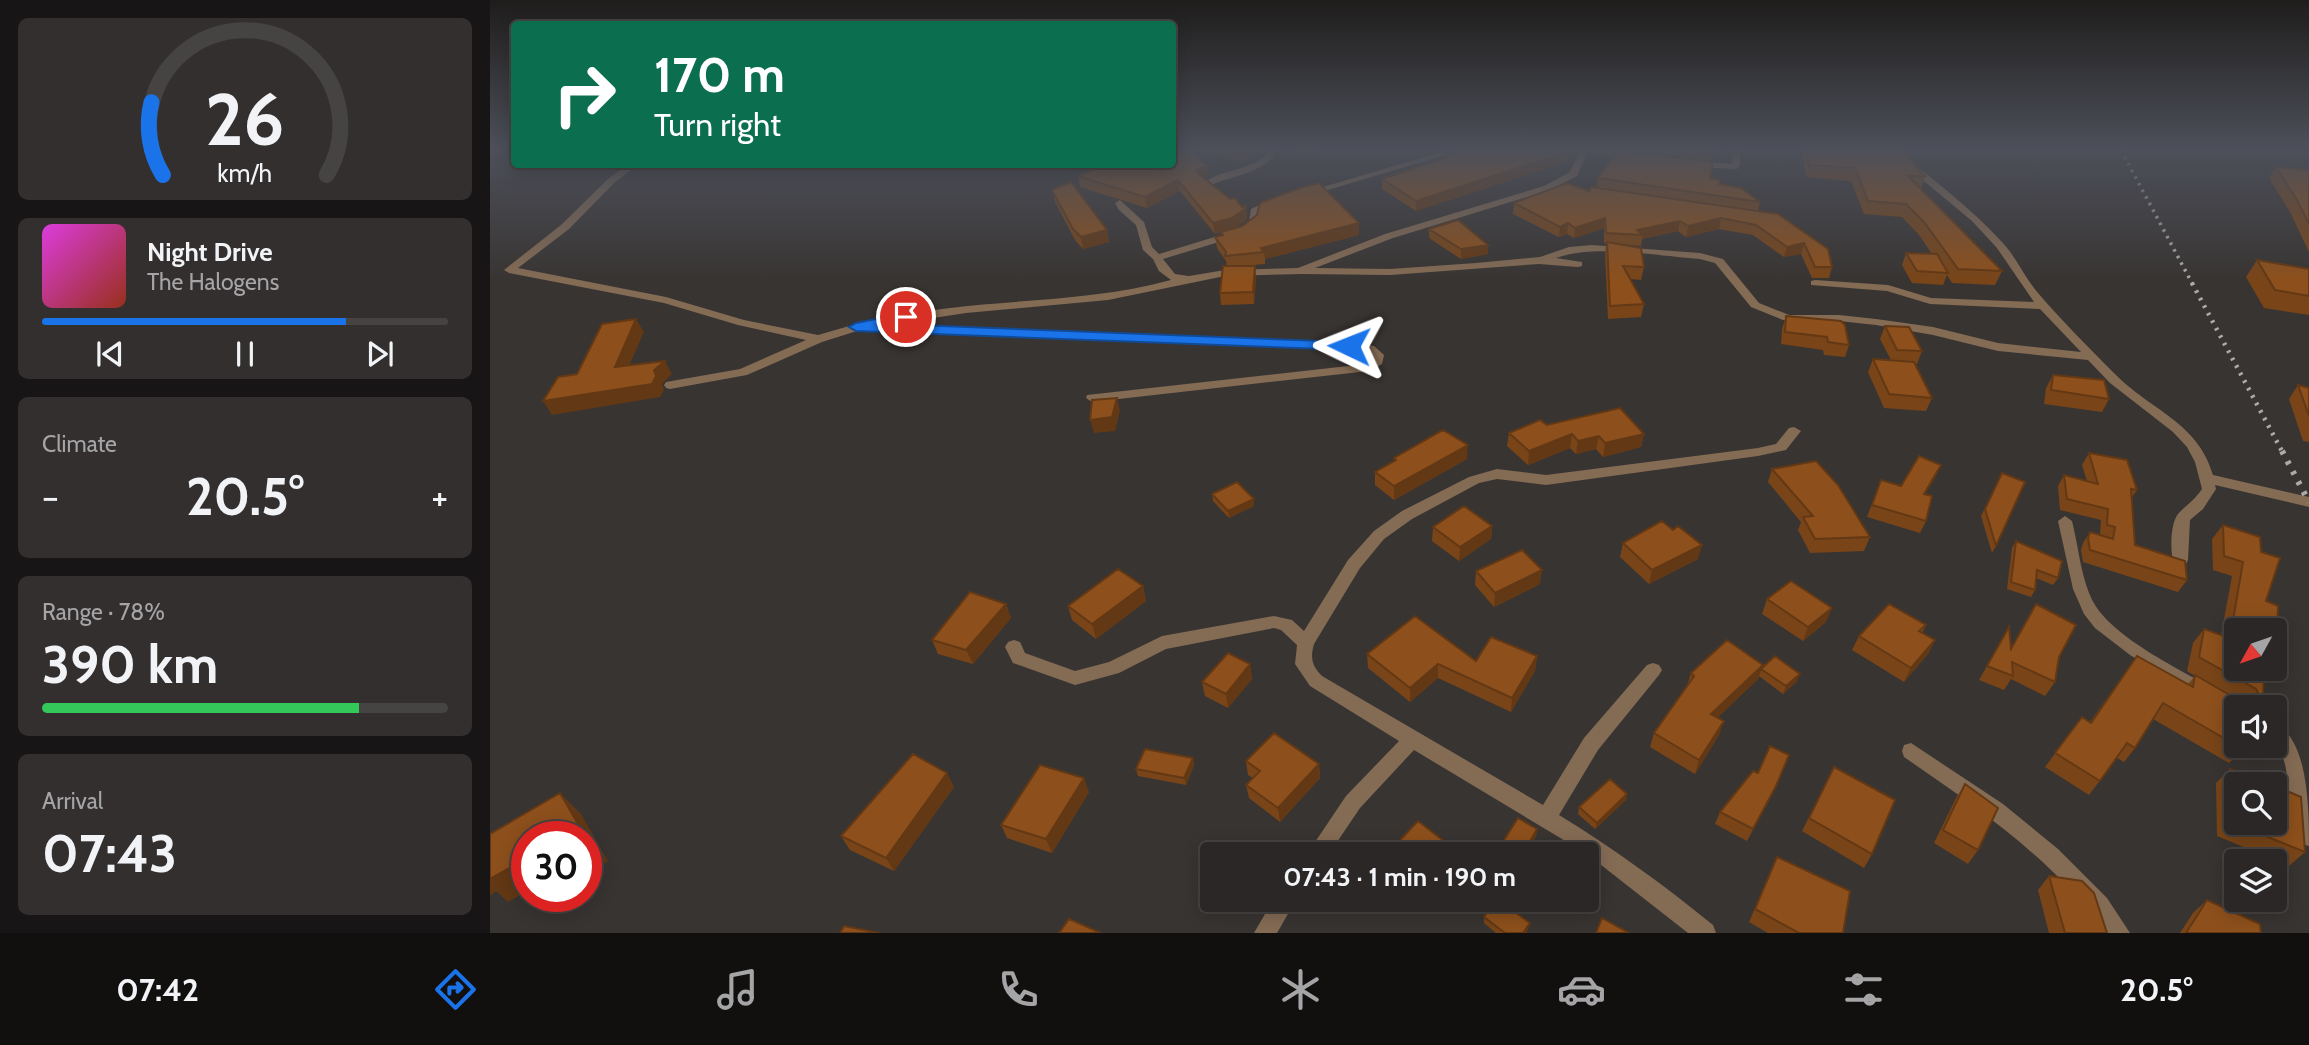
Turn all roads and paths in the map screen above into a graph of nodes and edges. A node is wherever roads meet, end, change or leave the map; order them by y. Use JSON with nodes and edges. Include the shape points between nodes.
{"nodes":[{"id":1,"x":598,"y":194,"type":"edge"},
{"id":2,"x":1305,"y":194,"type":"edge"},
{"id":3,"x":1529,"y":194,"type":"edge"},
{"id":4,"x":1944,"y":194,"type":"edge"},
{"id":5,"x":1296,"y":196,"type":"edge"},
{"id":6,"x":1284,"y":199,"type":"edge"},
{"id":7,"x":1120,"y":203,"type":"edge"},
{"id":8,"x":1157,"y":258,"type":"junction"},
{"id":9,"x":1544,"y":259,"type":"junction"},
{"id":10,"x":1578,"y":264,"type":"dead end"},
{"id":11,"x":1299,"y":271,"type":"junction"},
{"id":12,"x":1189,"y":279,"type":"junction"},
{"id":13,"x":1815,"y":283,"type":"dead end"},
{"id":14,"x":2043,"y":306,"type":"junction"},
{"id":15,"x":856,"y":327,"type":"junction"},
{"id":16,"x":818,"y":339,"type":"junction"},
{"id":17,"x":2092,"y":357,"type":"junction"},
{"id":18,"x":670,"y":385,"type":"dead end"},
{"id":19,"x":1092,"y":398,"type":"edge"},
{"id":20,"x":1794,"y":431,"type":"dead end"},
{"id":21,"x":2208,"y":479,"type":"junction"},
{"id":22,"x":2309,"y":502,"type":"edge"},
{"id":23,"x":2065,"y":522,"type":"dead end"},
{"id":24,"x":2180,"y":560,"type":"edge"},
{"id":25,"x":1306,"y":643,"type":"junction"},
{"id":26,"x":1014,"y":647,"type":"dead end"},
{"id":27,"x":1653,"y":670,"type":"dead end"},
{"id":28,"x":2224,"y":703,"type":"edge"},
{"id":29,"x":1413,"y":738,"type":"junction"},
{"id":30,"x":2287,"y":746,"type":"edge"},
{"id":31,"x":1911,"y":751,"type":"dead end"},
{"id":32,"x":1546,"y":818,"type":"junction"},
{"id":33,"x":2309,"y":837,"type":"edge"},
{"id":34,"x":1325,"y":842,"type":"edge"},
{"id":35,"x":1278,"y":912,"type":"edge"},
{"id":36,"x":1265,"y":933,"type":"edge"},
{"id":37,"x":1705,"y":933,"type":"edge"},
{"id":38,"x":2119,"y":933,"type":"edge"}],
"edges":[{"from":1,"to":16,"type":"street","via":[[565,227],[509,270],[666,300],[741,323]]},
{"from":2,"to":5,"type":"street"},
{"from":3,"to":11,"type":"street","via":[[1389,236]]},
{"from":4,"to":14,"type":"street","via":[[2001,246]]},
{"from":6,"to":8,"type":"street","via":[[1254,211],[1254,222],[1238,233]]},
{"from":7,"to":8,"type":"street","via":[[1141,224],[1147,248]]},
{"from":8,"to":12,"type":"street","via":[[1172,276]]},
{"from":9,"to":10,"type":"street"},
{"from":9,"to":11,"type":"street","via":[[1341,274]]},
{"from":9,"to":17,"type":"street","via":[[1592,248],[1700,256],[1719,261],[1755,304],[1787,318],[1876,321],[1998,348]]},
{"from":11,"to":12,"type":"street"},
{"from":12,"to":15,"type":"street","via":[[1120,295],[931,313]]},
{"from":13,"to":14,"type":"street","via":[[1888,288],[1930,301]]},
{"from":14,"to":17,"type":"street"},
{"from":15,"to":16,"type":"street"},
{"from":15,"to":19,"type":"street","via":[[1349,346],[1378,355],[1378,361],[1369,366]]},
{"from":16,"to":18,"type":"street","via":[[743,372]]},
{"from":17,"to":21,"type":"street","via":[[2114,380],[2178,429],[2193,445]]},
{"from":20,"to":25,"type":"street","via":[[1781,447],[1758,452],[1546,480],[1497,474],[1474,480],[1406,515],[1379,536],[1354,564]]},
{"from":21,"to":22,"type":"street"},
{"from":21,"to":24,"type":"street","via":[[2209,489],[2183,518]]},
{"from":23,"to":28,"type":"street","via":[[2091,611],[2112,634]]},
{"from":25,"to":26,"type":"street","via":[[1286,625],[1274,622],[1161,643],[1113,668],[1075,678],[1020,658]]},
{"from":25,"to":29,"type":"street","via":[[1301,657],[1315,681]]},
{"from":27,"to":32,"type":"street","via":[[1591,744]]},
{"from":29,"to":32,"type":"street"},
{"from":29,"to":34,"type":"street","via":[[1353,802]]},
{"from":30,"to":33,"type":"street","via":[[2298,776]]},
{"from":31,"to":38,"type":"street","via":[[1983,799],[2067,871],[2104,909]]},
{"from":32,"to":37,"type":"street","via":[[1638,880]]},
{"from":35,"to":36,"type":"street"}]}
